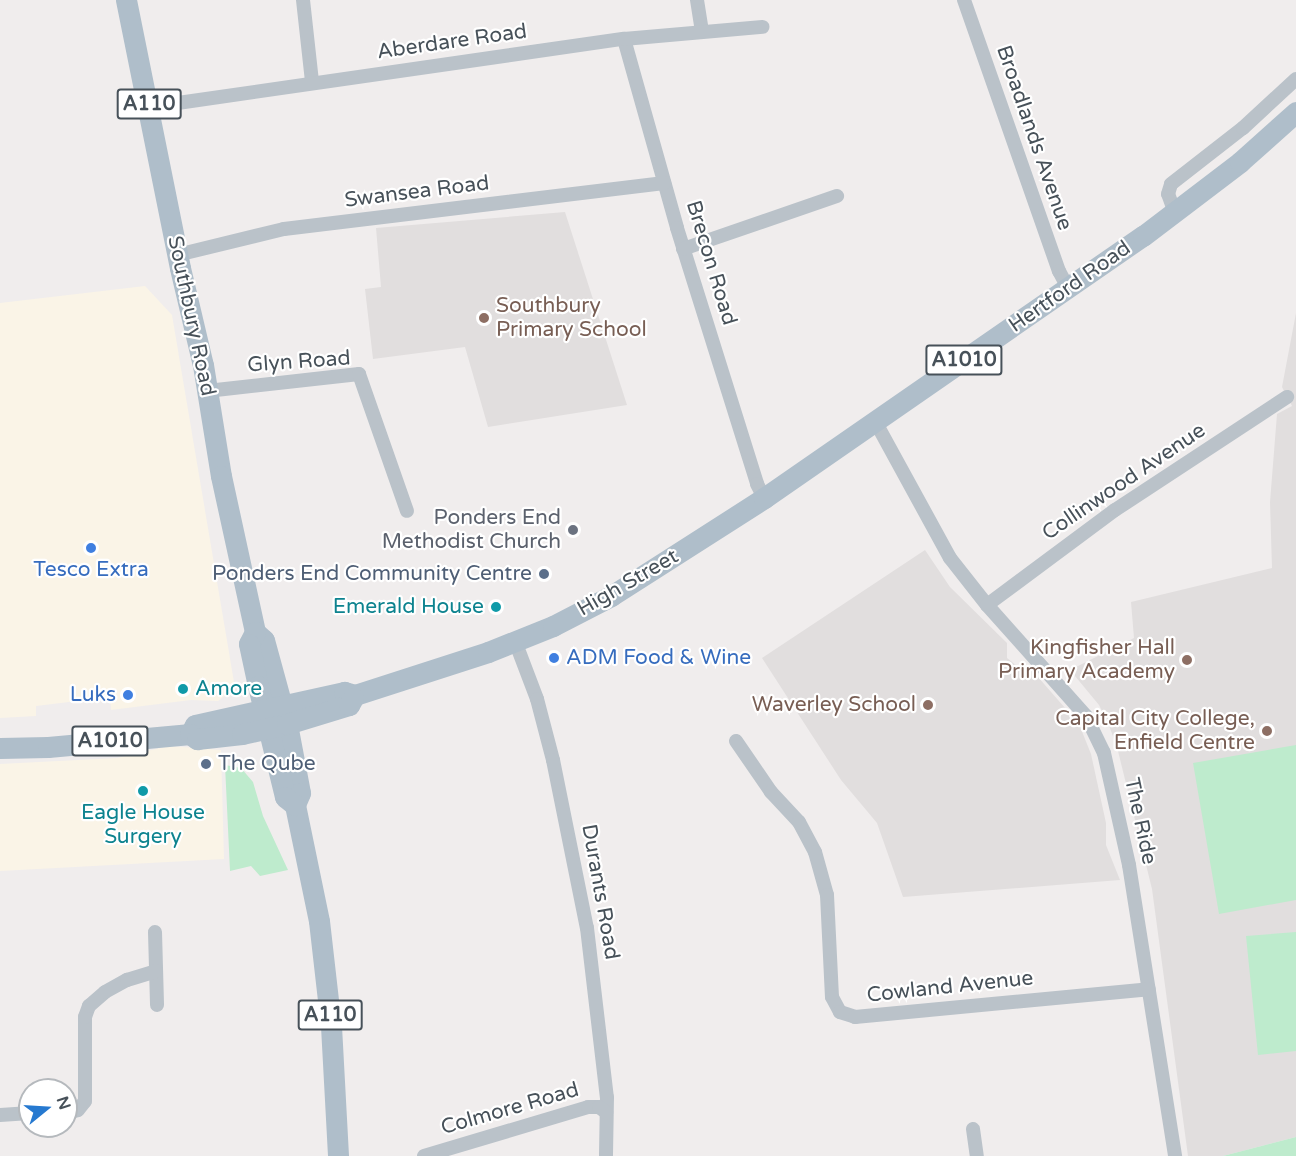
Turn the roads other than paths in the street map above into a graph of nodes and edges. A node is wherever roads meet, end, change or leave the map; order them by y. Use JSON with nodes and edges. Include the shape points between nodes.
{"nodes":[{"id":1,"x":126,"y":0,"type":"edge"},
{"id":2,"x":303,"y":0,"type":"edge"},
{"id":3,"x":697,"y":0,"type":"edge"},
{"id":4,"x":964,"y":0,"type":"edge"},
{"id":5,"x":762,"y":27,"type":"dead end"},
{"id":6,"x":702,"y":32,"type":"junction"},
{"id":7,"x":624,"y":39,"type":"junction"},
{"id":8,"x":1296,"y":79,"type":"edge"},
{"id":9,"x":312,"y":82,"type":"junction"},
{"id":10,"x":150,"y":107,"type":"junction"},
{"id":11,"x":1296,"y":112,"type":"edge"},
{"id":12,"x":664,"y":183,"type":"junction"},
{"id":13,"x":837,"y":196,"type":"dead end"},
{"id":14,"x":1175,"y":213,"type":"junction"},
{"id":15,"x":683,"y":249,"type":"junction"},
{"id":16,"x":177,"y":255,"type":"junction"},
{"id":17,"x":1068,"y":288,"type":"junction"},
{"id":18,"x":207,"y":392,"type":"junction"},
{"id":19,"x":1287,"y":397,"type":"dead end"},
{"id":20,"x":875,"y":421,"type":"junction"},
{"id":21,"x":764,"y":498,"type":"junction"},
{"id":22,"x":407,"y":511,"type":"dead end"},
{"id":23,"x":987,"y":605,"type":"junction"},
{"id":24,"x":515,"y":641,"type":"junction"},
{"id":25,"x":276,"y":717,"type":"junction"},
{"id":26,"x":736,"y":741,"type":"dead end"},
{"id":27,"x":0,"y":748,"type":"edge"},
{"id":28,"x":155,"y":932,"type":"dead end"},
{"id":29,"x":156,"y":971,"type":"junction"},
{"id":30,"x":1149,"y":989,"type":"junction"},
{"id":31,"x":157,"y":1005,"type":"dead end"},
{"id":32,"x":78,"y":1110,"type":"edge"},
{"id":33,"x":606,"y":1112,"type":"junction"},
{"id":34,"x":18,"y":1114,"type":"edge"},
{"id":35,"x":0,"y":1115,"type":"edge"},
{"id":36,"x":973,"y":1130,"type":"dead end"},
{"id":37,"x":338,"y":1156,"type":"edge"},
{"id":38,"x":424,"y":1156,"type":"edge"},
{"id":39,"x":606,"y":1156,"type":"edge"},
{"id":40,"x":976,"y":1156,"type":"edge"},
{"id":41,"x":1174,"y":1156,"type":"edge"}],
"edges":[{"from":1,"to":10,"type":"main road","name":"Southbury Road","number":"A110"},
{"from":2,"to":9,"type":"street"},
{"from":3,"to":6,"type":"street"},
{"from":4,"to":17,"type":"street","name":"Broadlands Avenue"},
{"from":5,"to":6,"type":"street","name":"Aberdare Road"},
{"from":6,"to":7,"type":"street","name":"Aberdare Road"},
{"from":7,"to":9,"type":"street","name":"Aberdare Road"},
{"from":7,"to":12,"type":"street","name":"Brecon Road"},
{"from":8,"to":14,"type":"street","via":[[1243,128],[1172,184],[1168,194]]},
{"from":9,"to":10,"type":"street","name":"Aberdare Road"},
{"from":10,"to":16,"type":"main road","name":"Southbury Road","number":"A110"},
{"from":11,"to":14,"type":"main road","name":"Hertford Road","number":"A1010","via":[[1254,151]]},
{"from":12,"to":15,"type":"street","name":"Brecon Road"},
{"from":12,"to":16,"type":"street","name":"Swansea Road","via":[[284,229]]},
{"from":13,"to":15,"type":"street"},
{"from":14,"to":17,"type":"main road","name":"Hertford Road","number":"A1010"},
{"from":15,"to":21,"type":"street","name":"Brecon Road"},
{"from":16,"to":18,"type":"main road","name":"Southbury Road","number":"A110"},
{"from":17,"to":20,"type":"main road","name":"Hertford Road","number":"A1010"},
{"from":18,"to":22,"type":"street","name":"Glyn Road","via":[[359,374]]},
{"from":18,"to":25,"type":"main road","name":"Southbury Road","number":"A110","via":[[255,632],[249,644]]},
{"from":19,"to":23,"type":"street","name":"Collinwood Avenue","via":[[1115,510]]},
{"from":20,"to":21,"type":"main road","name":"High Street","number":"A1010"},
{"from":20,"to":23,"type":"street","name":"The Ride","via":[[950,558]]},
{"from":21,"to":24,"type":"main road","name":"High Street","number":"A1010","via":[[634,583]]},
{"from":23,"to":30,"type":"street","name":"The Ride","via":[[1086,716],[1095,732],[1116,800]]},
{"from":24,"to":25,"type":"main road","name":"High Street","number":"A1010","via":[[355,694],[344,692]]},
{"from":24,"to":33,"type":"street","name":"Durants Road","via":[[537,699],[564,813],[590,950]]},
{"from":25,"to":27,"type":"main road","name":"High Street","number":"A1010","via":[[195,725],[189,734]]},
{"from":25,"to":37,"type":"main road","number":"A110","via":[[285,797],[295,805],[319,921],[331,1026]]},
{"from":26,"to":30,"type":"street","name":"Cowland Avenue","via":[[771,792],[799,822],[814,852],[826,895],[832,997],[840,1012],[855,1017]]},
{"from":28,"to":29,"type":"street"},
{"from":29,"to":31,"type":"street"},
{"from":29,"to":32,"type":"street","via":[[127,980],[89,1006],[85,1017],[85,1101]]},
{"from":30,"to":41,"type":"street","name":"The Ride"},
{"from":33,"to":38,"type":"street","name":"Colmore Road","via":[[588,1107]]},
{"from":33,"to":39,"type":"street","name":"Durants Road"},
{"from":34,"to":35,"type":"street"},
{"from":36,"to":40,"type":"street"}]}
